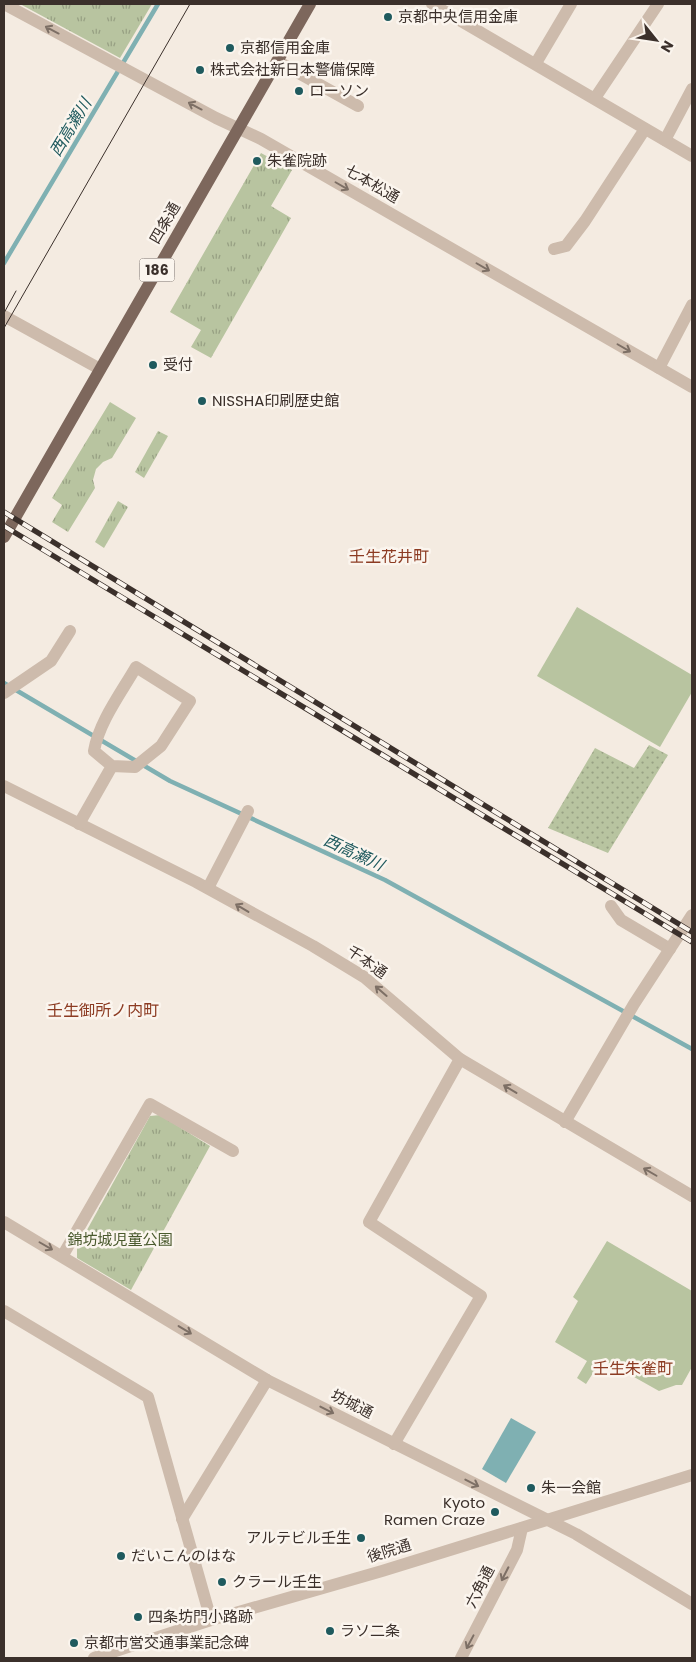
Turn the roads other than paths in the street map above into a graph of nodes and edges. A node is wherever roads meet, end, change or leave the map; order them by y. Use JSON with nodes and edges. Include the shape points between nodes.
{"nodes":[{"id":1,"x":4,"y":4,"type":"edge"},
{"id":2,"x":310,"y":4,"type":"edge"},
{"id":3,"x":432,"y":4,"type":"edge"},
{"id":4,"x":572,"y":4,"type":"edge"},
{"id":5,"x":658,"y":4,"type":"edge"},
{"id":6,"x":278,"y":60,"type":"junction"},
{"id":7,"x":536,"y":63,"type":"junction"},
{"id":8,"x":692,"y":89,"type":"edge"},
{"id":9,"x":594,"y":98,"type":"junction"},
{"id":10,"x":358,"y":106,"type":"dead end"},
{"id":11,"x":645,"y":128,"type":"junction"},
{"id":12,"x":238,"y":129,"type":"junction"},
{"id":13,"x":665,"y":140,"type":"junction"},
{"id":14,"x":692,"y":156,"type":"edge"},
{"id":15,"x":554,"y":249,"type":"dead end"},
{"id":16,"x":692,"y":305,"type":"edge"},
{"id":17,"x":4,"y":316,"type":"edge"},
{"id":18,"x":659,"y":368,"type":"junction"},
{"id":19,"x":100,"y":369,"type":"junction"},
{"id":20,"x":692,"y":387,"type":"edge"},
{"id":21,"x":4,"y":537,"type":"edge"},
{"id":22,"x":70,"y":631,"type":"dead end"},
{"id":23,"x":4,"y":693,"type":"edge"},
{"id":24,"x":112,"y":766,"type":"junction"},
{"id":25,"x":4,"y":786,"type":"edge"},
{"id":26,"x":248,"y":811,"type":"dead end"},
{"id":27,"x":79,"y":824,"type":"junction"},
{"id":28,"x":208,"y":888,"type":"junction"},
{"id":29,"x":611,"y":906,"type":"dead end"},
{"id":30,"x":692,"y":915,"type":"edge"},
{"id":31,"x":670,"y":950,"type":"junction"},
{"id":32,"x":460,"y":1059,"type":"junction"},
{"id":33,"x":565,"y":1122,"type":"junction"},
{"id":34,"x":233,"y":1151,"type":"dead end"},
{"id":35,"x":692,"y":1196,"type":"edge"},
{"id":36,"x":4,"y":1222,"type":"edge"},
{"id":37,"x":62,"y":1255,"type":"junction"},
{"id":38,"x":4,"y":1312,"type":"edge"},
{"id":39,"x":267,"y":1380,"type":"junction"},
{"id":40,"x":394,"y":1444,"type":"junction"},
{"id":41,"x":692,"y":1475,"type":"edge"},
{"id":42,"x":182,"y":1519,"type":"junction"},
{"id":43,"x":548,"y":1520,"type":"junction"},
{"id":44,"x":522,"y":1528,"type":"junction"},
{"id":45,"x":692,"y":1604,"type":"edge"},
{"id":46,"x":211,"y":1620,"type":"junction"},
{"id":47,"x":94,"y":1658,"type":"edge"},
{"id":48,"x":462,"y":1658,"type":"edge"}],
"edges":[{"from":12,"to":1,"type":"street","name":"七本松通","one_way":true},
{"from":2,"to":6,"type":"main road","name":"四条通","number":"186"},
{"from":3,"to":7,"type":"street"},
{"from":4,"to":7,"type":"street"},
{"from":5,"to":9,"type":"street"},
{"from":6,"to":10,"type":"street"},
{"from":6,"to":12,"type":"main road","name":"四条通","number":"186"},
{"from":7,"to":9,"type":"street"},
{"from":8,"to":13,"type":"street"},
{"from":9,"to":11,"type":"street"},
{"from":11,"to":13,"type":"street"},
{"from":11,"to":15,"type":"street","via":[[585,222],[566,246]]},
{"from":12,"to":18,"type":"street","name":"七本松通","one_way":true,"via":[[261,139]]},
{"from":12,"to":19,"type":"main road","name":"四条通","number":"186"},
{"from":13,"to":14,"type":"street"},
{"from":16,"to":18,"type":"street"},
{"from":17,"to":19,"type":"street"},
{"from":18,"to":20,"type":"street","name":"七本松通"},
{"from":19,"to":21,"type":"main road","name":"四条通","number":"186"},
{"from":22,"to":23,"type":"street","via":[[51,661]]},
{"from":24,"to":24,"type":"street","via":[[94,751],[95,745],[99,732],[136,667],[190,701],[161,746],[135,767]]},
{"from":24,"to":27,"type":"street"},
{"from":25,"to":27,"type":"street","name":"千本通"},
{"from":26,"to":28,"type":"street"},
{"from":27,"to":28,"type":"street","name":"千本通"},
{"from":32,"to":28,"type":"street","name":"千本通","one_way":true,"via":[[364,977]]},
{"from":29,"to":31,"type":"street","via":[[621,920]]},
{"from":30,"to":31,"type":"street"},
{"from":31,"to":33,"type":"street"},
{"from":33,"to":32,"type":"street","name":"千本通","one_way":true},
{"from":32,"to":40,"type":"street","via":[[369,1222],[481,1296]]},
{"from":35,"to":33,"type":"street","name":"千本通","one_way":true},
{"from":34,"to":37,"type":"street","via":[[150,1104]]},
{"from":36,"to":37,"type":"street","name":"坊城通","one_way":true},
{"from":37,"to":39,"type":"street","name":"坊城通","one_way":true},
{"from":38,"to":42,"type":"street","via":[[148,1397]]},
{"from":39,"to":40,"type":"street","name":"坊城通","one_way":true},
{"from":39,"to":42,"type":"street"},
{"from":40,"to":43,"type":"street","name":"坊城通","one_way":true},
{"from":41,"to":43,"type":"street","name":"後院通"},
{"from":42,"to":46,"type":"street"},
{"from":43,"to":44,"type":"street","name":"後院通"},
{"from":43,"to":45,"type":"street","name":"坊城通"},
{"from":44,"to":46,"type":"street","name":"後院通"},
{"from":44,"to":48,"type":"street","name":"六角通","one_way":true,"via":[[517,1550]]},
{"from":46,"to":47,"type":"street","name":"後院通"}]}
